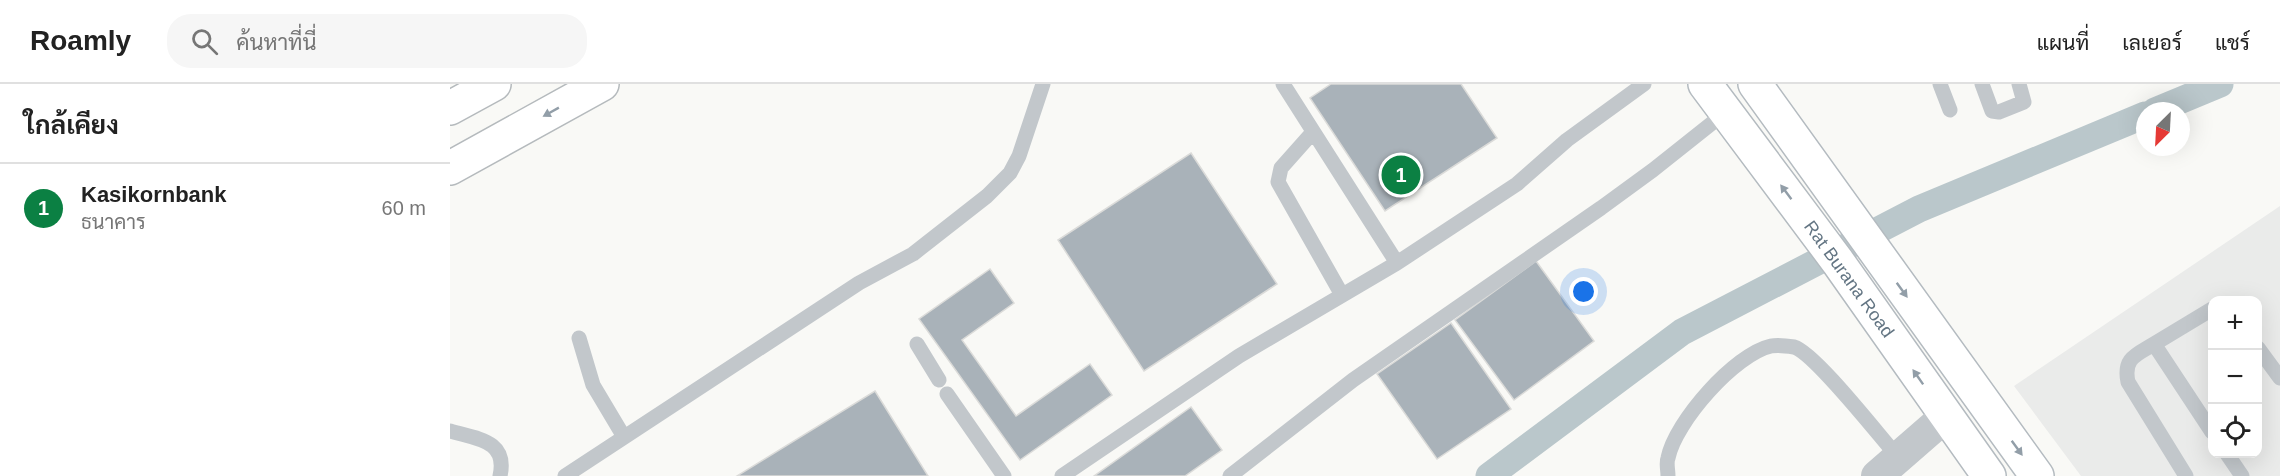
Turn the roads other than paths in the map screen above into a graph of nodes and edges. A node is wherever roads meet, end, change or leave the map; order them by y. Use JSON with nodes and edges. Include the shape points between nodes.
{"nodes":[{"id":1,"x":494,"y":84,"type":"edge"},
{"id":2,"x":602,"y":84,"type":"edge"},
{"id":3,"x":1043,"y":84,"type":"edge"},
{"id":4,"x":1283,"y":84,"type":"edge"},
{"id":5,"x":1644,"y":84,"type":"edge"},
{"id":6,"x":1706,"y":84,"type":"edge"},
{"id":7,"x":1755,"y":84,"type":"edge"},
{"id":8,"x":1940,"y":84,"type":"edge"},
{"id":9,"x":1982,"y":84,"type":"edge"},
{"id":10,"x":2019,"y":84,"type":"edge"},
{"id":11,"x":450,"y":108,"type":"edge"},
{"id":12,"x":1950,"y":110,"type":"dead end"},
{"id":13,"x":1726,"y":112,"type":"junction"},
{"id":14,"x":1313,"y":132,"type":"junction"},
{"id":15,"x":450,"y":168,"type":"edge"},
{"id":16,"x":1397,"y":263,"type":"junction"},
{"id":17,"x":1342,"y":295,"type":"junction"},
{"id":18,"x":2208,"y":311,"type":"edge"},
{"id":19,"x":579,"y":338,"type":"dead end"},
{"id":20,"x":2154,"y":344,"type":"junction"},
{"id":21,"x":917,"y":345,"type":"dead end"},
{"id":22,"x":2259,"y":350,"type":"edge"},
{"id":23,"x":2280,"y":378,"type":"edge"},
{"id":24,"x":939,"y":380,"type":"dead end"},
{"id":25,"x":947,"y":394,"type":"dead end"},
{"id":26,"x":1946,"y":416,"type":"junction"},
{"id":27,"x":2208,"y":426,"type":"edge"},
{"id":28,"x":450,"y":431,"type":"edge"},
{"id":29,"x":624,"y":437,"type":"junction"},
{"id":30,"x":2230,"y":458,"type":"edge"},
{"id":31,"x":1887,"y":467,"type":"edge"},
{"id":32,"x":500,"y":476,"type":"edge"},
{"id":33,"x":565,"y":476,"type":"edge"},
{"id":34,"x":1004,"y":476,"type":"edge"},
{"id":35,"x":1062,"y":476,"type":"edge"},
{"id":36,"x":1230,"y":476,"type":"edge"},
{"id":37,"x":1668,"y":476,"type":"edge"},
{"id":38,"x":1989,"y":476,"type":"edge"},
{"id":39,"x":2037,"y":476,"type":"edge"},
{"id":40,"x":2186,"y":476,"type":"edge"},
{"id":41,"x":2241,"y":476,"type":"edge"}],
"edges":[{"from":1,"to":11,"type":"main road"},
{"from":2,"to":15,"type":"main road","one_way":true},
{"from":3,"to":29,"type":"lane","via":[[1019,156],[1010,173],[987,196],[913,254],[859,283]]},
{"from":4,"to":14,"type":"lane"},
{"from":5,"to":16,"type":"lane","via":[[1567,140],[1517,184]]},
{"from":6,"to":13,"type":"main road","name":"Rat Burana Road"},
{"from":7,"to":39,"type":"main road","name":"Rat Burana Road","one_way":true},
{"from":8,"to":12,"type":"lane"},
{"from":9,"to":10,"type":"lane","via":[[1992,111],[1999,112],[2024,102]]},
{"from":26,"to":13,"type":"main road","name":"Rat Burana Road","one_way":true},
{"from":13,"to":36,"type":"lane","via":[[1601,208],[1353,380]]},
{"from":14,"to":16,"type":"lane"},
{"from":14,"to":17,"type":"lane","via":[[1281,168],[1278,182]]},
{"from":16,"to":17,"type":"lane"},
{"from":17,"to":35,"type":"lane","via":[[1239,356]]},
{"from":18,"to":20,"type":"lane"},
{"from":19,"to":29,"type":"lane","via":[[593,385]]},
{"from":20,"to":27,"type":"lane"},
{"from":20,"to":40,"type":"lane","via":[[2131,358],[2126,370],[2128,382]]},
{"from":21,"to":24,"type":"lane"},
{"from":22,"to":23,"type":"lane"},
{"from":25,"to":34,"type":"lane"},
{"from":26,"to":31,"type":"street"},
{"from":26,"to":38,"type":"main road","name":"Rat Burana Road"},
{"from":28,"to":32,"type":"lane","via":[[488,443],[499,451],[503,464]]},
{"from":29,"to":33,"type":"lane"},
{"from":30,"to":41,"type":"lane"},
{"from":31,"to":37,"type":"lane","via":[[1818,365],[1795,347],[1771,346],[1748,357],[1705,394],[1676,435],[1667,459]]}]}
